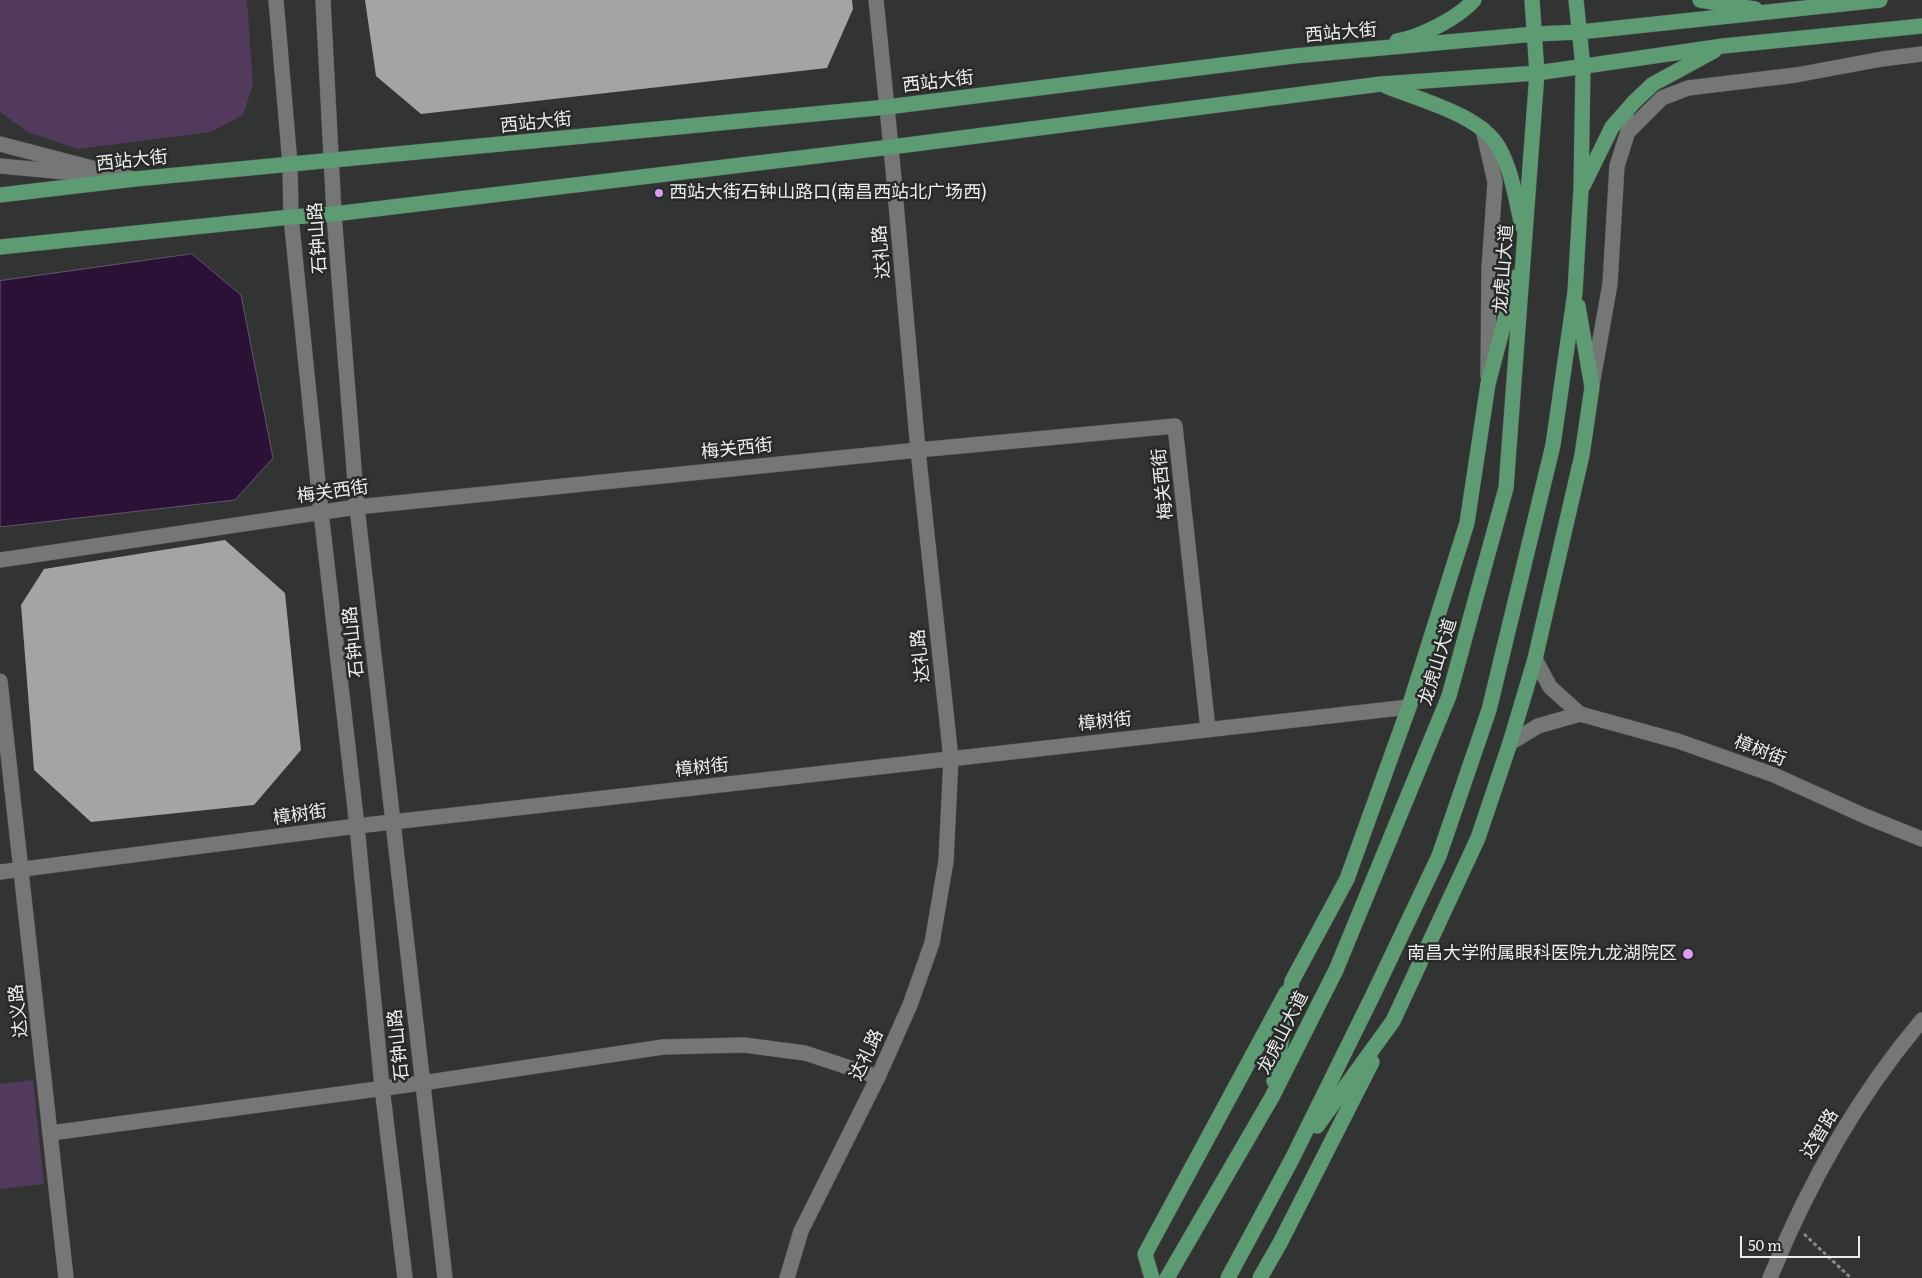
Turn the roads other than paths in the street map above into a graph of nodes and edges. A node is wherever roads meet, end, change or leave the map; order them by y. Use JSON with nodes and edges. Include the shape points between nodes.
{"nodes":[{"id":1,"x":323,"y":0,"type":"edge"},
{"id":2,"x":876,"y":0,"type":"edge"},
{"id":3,"x":1532,"y":0,"type":"edge"},
{"id":4,"x":1576,"y":0,"type":"edge"},
{"id":5,"x":1700,"y":0,"type":"edge"},
{"id":6,"x":1880,"y":0,"type":"edge"},
{"id":7,"x":1470,"y":3,"type":"edge"},
{"id":8,"x":276,"y":5,"type":"edge"},
{"id":9,"x":1776,"y":12,"type":"junction"},
{"id":10,"x":1922,"y":26,"type":"edge"},
{"id":11,"x":1580,"y":32,"type":"junction"},
{"id":12,"x":1535,"y":34,"type":"junction"},
{"id":13,"x":1723,"y":46,"type":"junction"},
{"id":14,"x":1922,"y":54,"type":"edge"},
{"id":15,"x":1294,"y":56,"type":"junction"},
{"id":16,"x":1583,"y":67,"type":"junction"},
{"id":17,"x":1537,"y":73,"type":"junction"},
{"id":18,"x":1382,"y":84,"type":"junction"},
{"id":19,"x":1634,"y":102,"type":"junction"},
{"id":20,"x":887,"y":108,"type":"junction"},
{"id":21,"x":1483,"y":129,"type":"junction"},
{"id":22,"x":1629,"y":131,"type":"junction"},
{"id":23,"x":0,"y":144,"type":"edge"},
{"id":24,"x":891,"y":147,"type":"junction"},
{"id":25,"x":331,"y":161,"type":"junction"},
{"id":26,"x":290,"y":164,"type":"junction"},
{"id":27,"x":0,"y":166,"type":"edge"},
{"id":28,"x":135,"y":179,"type":"junction"},
{"id":29,"x":1581,"y":189,"type":"junction"},
{"id":30,"x":0,"y":195,"type":"edge"},
{"id":31,"x":334,"y":214,"type":"junction"},
{"id":32,"x":291,"y":217,"type":"junction"},
{"id":33,"x":1526,"y":240,"type":"junction"},
{"id":34,"x":0,"y":247,"type":"edge"},
{"id":35,"x":1575,"y":292,"type":"junction"},
{"id":36,"x":1488,"y":384,"type":"junction"},
{"id":37,"x":1592,"y":387,"type":"junction"},
{"id":38,"x":918,"y":450,"type":"junction"},
{"id":39,"x":358,"y":506,"type":"junction"},
{"id":40,"x":321,"y":512,"type":"junction"},
{"id":41,"x":0,"y":560,"type":"edge"},
{"id":42,"x":1535,"y":659,"type":"junction"},
{"id":43,"x":0,"y":681,"type":"edge"},
{"id":44,"x":1409,"y":707,"type":"junction"},
{"id":45,"x":1580,"y":714,"type":"junction"},
{"id":46,"x":1208,"y":730,"type":"junction"},
{"id":47,"x":1510,"y":743,"type":"junction"},
{"id":48,"x":951,"y":759,"type":"junction"},
{"id":49,"x":392,"y":822,"type":"junction"},
{"id":50,"x":357,"y":826,"type":"junction"},
{"id":51,"x":1922,"y":839,"type":"edge"},
{"id":52,"x":22,"y":870,"type":"junction"},
{"id":53,"x":0,"y":872,"type":"edge"},
{"id":54,"x":1292,"y":981,"type":"junction"},
{"id":55,"x":1922,"y":1020,"type":"edge"},
{"id":56,"x":1393,"y":1021,"type":"junction"},
{"id":57,"x":878,"y":1078,"type":"junction"},
{"id":58,"x":422,"y":1083,"type":"junction"},
{"id":59,"x":382,"y":1087,"type":"junction"},
{"id":60,"x":1272,"y":1097,"type":"junction"},
{"id":61,"x":51,"y":1133,"type":"junction"},
{"id":62,"x":1292,"y":1159,"type":"junction"},
{"id":63,"x":66,"y":1278,"type":"edge"},
{"id":64,"x":405,"y":1278,"type":"edge"},
{"id":65,"x":445,"y":1278,"type":"edge"},
{"id":66,"x":787,"y":1278,"type":"edge"},
{"id":67,"x":1152,"y":1278,"type":"edge"},
{"id":68,"x":1167,"y":1278,"type":"edge"},
{"id":69,"x":1228,"y":1278,"type":"edge"},
{"id":70,"x":1260,"y":1278,"type":"edge"},
{"id":71,"x":1770,"y":1278,"type":"edge"}],
"edges":[{"from":1,"to":25,"type":"street","name":"石钟山路"},
{"from":2,"to":20,"type":"street","name":"达礼路"},
{"from":3,"to":12,"type":"main road","name":"龙虎山大道"},
{"from":4,"to":11,"type":"main road"},
{"from":5,"to":9,"type":"main road"},
{"from":6,"to":9,"type":"main road","name":"西站大街"},
{"from":7,"to":15,"type":"main road","via":[[1442,23],[1404,39]]},
{"from":8,"to":26,"type":"street","name":"石钟山路"},
{"from":9,"to":11,"type":"main road","name":"西站大街"},
{"from":10,"to":13,"type":"main road"},
{"from":11,"to":12,"type":"main road","name":"西站大街"},
{"from":11,"to":16,"type":"main road"},
{"from":12,"to":15,"type":"main road","name":"西站大街"},
{"from":12,"to":17,"type":"main road","name":"龙虎山大道"},
{"from":13,"to":16,"type":"main road"},
{"from":13,"to":19,"type":"main road","via":[[1653,84]]},
{"from":14,"to":22,"type":"street","via":[[1796,75],[1688,88],[1662,98]]},
{"from":15,"to":20,"type":"main road","name":"西站大街"},
{"from":16,"to":17,"type":"main road"},
{"from":16,"to":29,"type":"main road"},
{"from":17,"to":18,"type":"main road"},
{"from":17,"to":33,"type":"main road","name":"龙虎山大道"},
{"from":18,"to":21,"type":"main road","via":[[1454,113]]},
{"from":18,"to":24,"type":"main road"},
{"from":19,"to":22,"type":"street"},
{"from":19,"to":29,"type":"main road","via":[[1612,127]]},
{"from":20,"to":24,"type":"street","name":"达礼路"},
{"from":20,"to":25,"type":"main road","name":"西站大街"},
{"from":21,"to":33,"type":"main road","via":[[1499,147],[1510,174]]},
{"from":21,"to":36,"type":"street","via":[[1495,182],[1489,269]]},
{"from":22,"to":37,"type":"street","via":[[1617,166],[1610,284]]},
{"from":23,"to":28,"type":"street"},
{"from":24,"to":31,"type":"main road"},
{"from":24,"to":38,"type":"street","name":"达礼路"},
{"from":25,"to":26,"type":"main road","name":"西站大街"},
{"from":25,"to":31,"type":"street","name":"石钟山路"},
{"from":26,"to":28,"type":"main road","name":"西站大街"},
{"from":26,"to":32,"type":"street","name":"石钟山路"},
{"from":27,"to":28,"type":"street"},
{"from":28,"to":30,"type":"main road","name":"西站大街"},
{"from":29,"to":35,"type":"main road"},
{"from":31,"to":32,"type":"main road"},
{"from":31,"to":39,"type":"street","name":"石钟山路"},
{"from":32,"to":34,"type":"main road"},
{"from":32,"to":40,"type":"street","name":"石钟山路"},
{"from":33,"to":36,"type":"main road"},
{"from":33,"to":60,"type":"main road","name":"龙虎山大道","via":[[1506,488],[1450,696],[1336,970]]},
{"from":35,"to":37,"type":"main road"},
{"from":35,"to":62,"type":"main road","via":[[1553,445],[1489,710],[1439,856]]},
{"from":36,"to":44,"type":"main road","via":[[1468,523]]},
{"from":37,"to":42,"type":"main road","via":[[1582,455]]},
{"from":38,"to":39,"type":"street","name":"梅关西街"},
{"from":38,"to":46,"type":"street","name":"梅关西街","via":[[1175,426]]},
{"from":38,"to":48,"type":"street","name":"达礼路"},
{"from":39,"to":40,"type":"street","name":"梅关西街"},
{"from":39,"to":49,"type":"street","name":"石钟山路"},
{"from":40,"to":41,"type":"street","name":"梅关西街"},
{"from":40,"to":50,"type":"street","name":"石钟山路"},
{"from":42,"to":45,"type":"street","via":[[1550,687]]},
{"from":42,"to":47,"type":"main road"},
{"from":43,"to":52,"type":"street","name":"达义路"},
{"from":44,"to":46,"type":"street","name":"樟树街"},
{"from":44,"to":54,"type":"main road","via":[[1347,880]]},
{"from":45,"to":47,"type":"street","via":[[1538,726]]},
{"from":45,"to":51,"type":"street","name":"樟树街","via":[[1678,740],[1774,775]]},
{"from":46,"to":48,"type":"street","name":"樟树街"},
{"from":47,"to":56,"type":"main road","via":[[1478,838]]},
{"from":48,"to":49,"type":"street","name":"樟树街"},
{"from":48,"to":57,"type":"street","name":"达礼路","via":[[946,861],[932,943],[910,1005]]},
{"from":49,"to":50,"type":"street","name":"樟树街"},
{"from":49,"to":58,"type":"street","name":"石钟山路"},
{"from":50,"to":52,"type":"street","name":"樟树街"},
{"from":50,"to":59,"type":"street","name":"石钟山路"},
{"from":52,"to":53,"type":"street","name":"樟树街"},
{"from":52,"to":61,"type":"street","name":"达义路"},
{"from":54,"to":60,"type":"main road"},
{"from":54,"to":67,"type":"main road","via":[[1145,1254]]},
{"from":55,"to":71,"type":"street","name":"达智路","via":[[1894,1053],[1832,1147],[1792,1223]]},
{"from":56,"to":62,"type":"main road"},
{"from":56,"to":70,"type":"main road"},
{"from":57,"to":58,"type":"street","via":[[805,1053],[744,1044],[663,1047]]},
{"from":57,"to":66,"type":"street","name":"达礼路","via":[[801,1231]]},
{"from":58,"to":59,"type":"street"},
{"from":58,"to":65,"type":"street","name":"石钟山路"},
{"from":59,"to":61,"type":"street"},
{"from":59,"to":64,"type":"street","name":"石钟山路"},
{"from":60,"to":68,"type":"main road","name":"龙虎山大道"},
{"from":61,"to":63,"type":"street","name":"达义路"},
{"from":62,"to":69,"type":"main road"}]}
